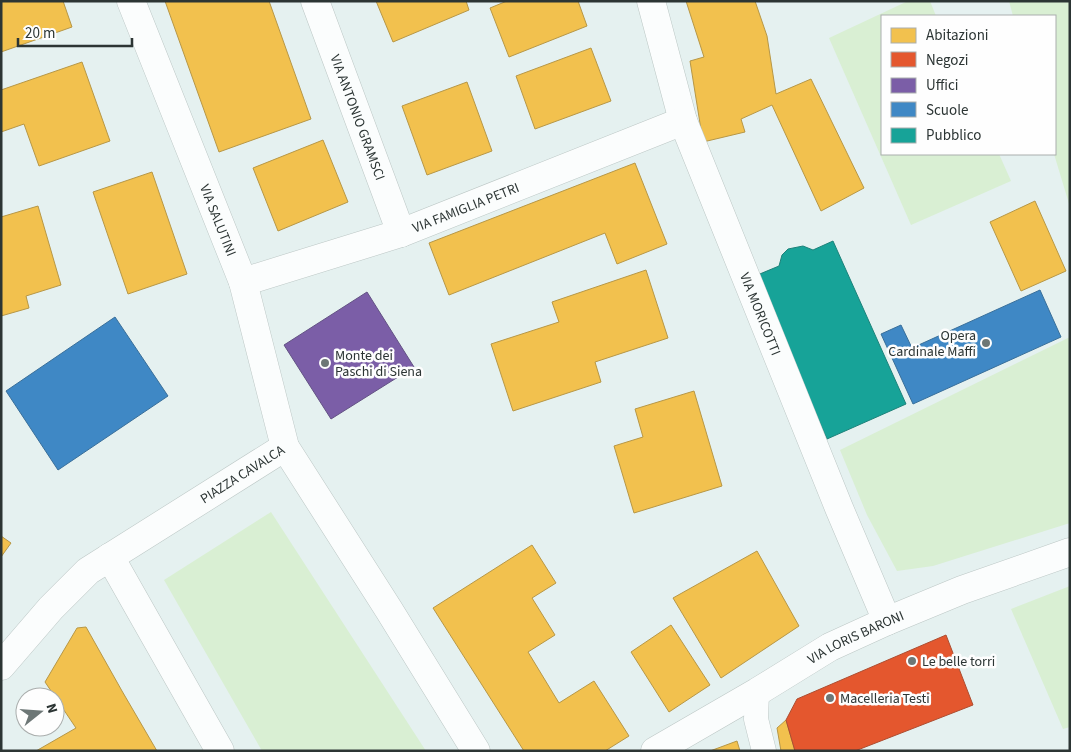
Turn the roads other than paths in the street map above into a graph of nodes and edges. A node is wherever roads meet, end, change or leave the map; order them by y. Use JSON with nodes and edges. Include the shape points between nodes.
{"nodes":[{"id":1,"x":131,"y":1,"type":"edge"},
{"id":2,"x":316,"y":1,"type":"edge"},
{"id":3,"x":651,"y":1,"type":"edge"},
{"id":4,"x":683,"y":121,"type":"junction"},
{"id":5,"x":401,"y":233,"type":"junction"},
{"id":6,"x":243,"y":282,"type":"junction"},
{"id":7,"x":285,"y":447,"type":"junction"},
{"id":8,"x":1070,"y":552,"type":"edge"},
{"id":9,"x":110,"y":557,"type":"junction"},
{"id":10,"x":887,"y":621,"type":"junction"},
{"id":11,"x":1,"y":666,"type":"edge"},
{"id":12,"x":758,"y":692,"type":"junction"},
{"id":13,"x":220,"y":751,"type":"edge"},
{"id":14,"x":476,"y":751,"type":"edge"},
{"id":15,"x":655,"y":751,"type":"edge"},
{"id":16,"x":764,"y":751,"type":"edge"}],
"edges":[{"from":1,"to":6,"type":"street","name":"VIA SALUTINI"},
{"from":2,"to":5,"type":"street","name":"VIA ANTONIO GRAMSCI"},
{"from":3,"to":4,"type":"street","name":"VIA MORICOTTI"},
{"from":4,"to":5,"type":"street","name":"VIA FAMIGLIA PETRI"},
{"from":4,"to":10,"type":"street","name":"VIA MORICOTTI"},
{"from":5,"to":6,"type":"street","name":"VIA FAMIGLIA PETRI"},
{"from":6,"to":7,"type":"street","name":"VIA SALUTINI"},
{"from":7,"to":9,"type":"street","name":"PIAZZA CAVALCA"},
{"from":7,"to":14,"type":"street","name":"PIAZZA CAVALCA"},
{"from":8,"to":10,"type":"street","name":"VIA LORIS BARONI","via":[[962,590]]},
{"from":9,"to":11,"type":"street","name":"PIAZZA CAVALCA","via":[[88,571]]},
{"from":9,"to":13,"type":"street"},
{"from":10,"to":12,"type":"street","name":"VIA LORIS BARONI","via":[[830,647]]},
{"from":12,"to":15,"type":"street","name":"VIA LORIS BARONI"},
{"from":12,"to":16,"type":"street","via":[[756,719]]}]}
